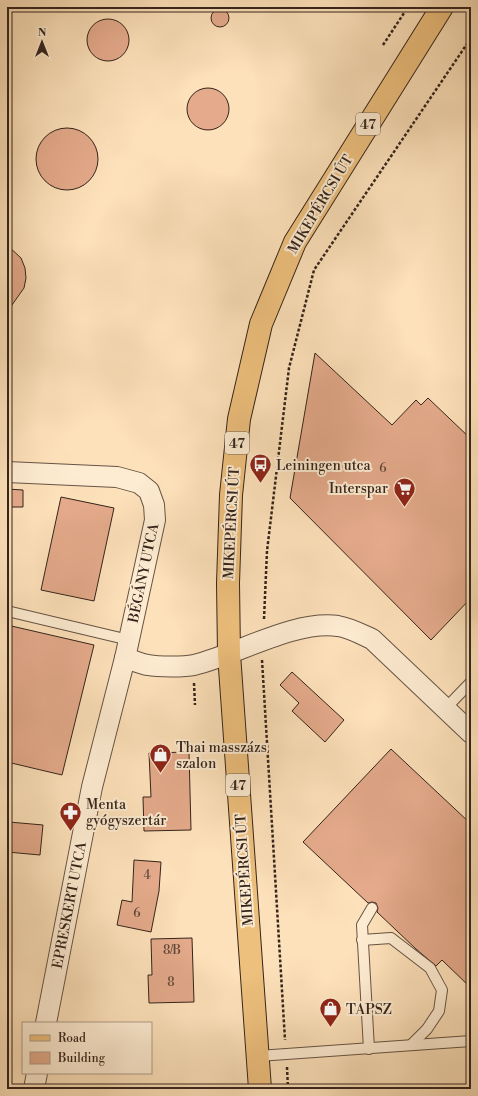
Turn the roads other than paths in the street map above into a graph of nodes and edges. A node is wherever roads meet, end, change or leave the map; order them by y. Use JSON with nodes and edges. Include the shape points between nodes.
{"nodes":[{"id":1,"x":442,"y":7,"type":"edge"},
{"id":2,"x":7,"y":472,"type":"edge"},
{"id":3,"x":7,"y":611,"type":"edge"},
{"id":4,"x":127,"y":649,"type":"junction"},
{"id":5,"x":229,"y":654,"type":"junction"},
{"id":6,"x":471,"y":682,"type":"edge"},
{"id":7,"x":445,"y":708,"type":"junction"},
{"id":8,"x":471,"y":733,"type":"edge"},
{"id":9,"x":372,"y":908,"type":"dead end"},
{"id":10,"x":362,"y":940,"type":"junction"},
{"id":11,"x":46,"y":1022,"type":"edge"},
{"id":12,"x":471,"y":1041,"type":"edge"},
{"id":13,"x":411,"y":1045,"type":"junction"},
{"id":14,"x":369,"y":1048,"type":"junction"},
{"id":15,"x":258,"y":1056,"type":"junction"},
{"id":16,"x":37,"y":1074,"type":"edge"},
{"id":17,"x":34,"y":1089,"type":"edge"},
{"id":18,"x":260,"y":1089,"type":"edge"}],
"edges":[{"from":1,"to":5,"type":"main road","name":"MIKEPÉRCSI ÚT","number":"47","via":[[295,242],[261,324],[240,419],[231,495]]},
{"from":2,"to":4,"type":"street","name":"BÉGÁNY UTCA","via":[[117,477],[139,483],[149,491],[154,505],[155,520]]},
{"from":3,"to":4,"type":"lane"},
{"from":4,"to":5,"type":"street","via":[[149,666],[193,665]]},
{"from":4,"to":11,"type":"street","name":"EPRESKERT UTCA","via":[[92,787]]},
{"from":5,"to":7,"type":"street","via":[[263,640],[313,626],[337,626],[372,639]]},
{"from":5,"to":15,"type":"main road","name":"MIKEPÉRCSI ÚT","number":"47"},
{"from":6,"to":7,"type":"lane"},
{"from":7,"to":8,"type":"street"},
{"from":9,"to":10,"type":"lane","via":[[362,925]]},
{"from":10,"to":13,"type":"lane","via":[[391,938],[430,968],[442,990],[439,1011],[427,1029]]},
{"from":10,"to":14,"type":"lane"},
{"from":12,"to":13,"type":"lane"},
{"from":13,"to":14,"type":"lane"},
{"from":14,"to":15,"type":"lane"},
{"from":15,"to":18,"type":"main road","name":"MIKEPÉRCSI ÚT","number":"47"},
{"from":16,"to":17,"type":"street"}]}
